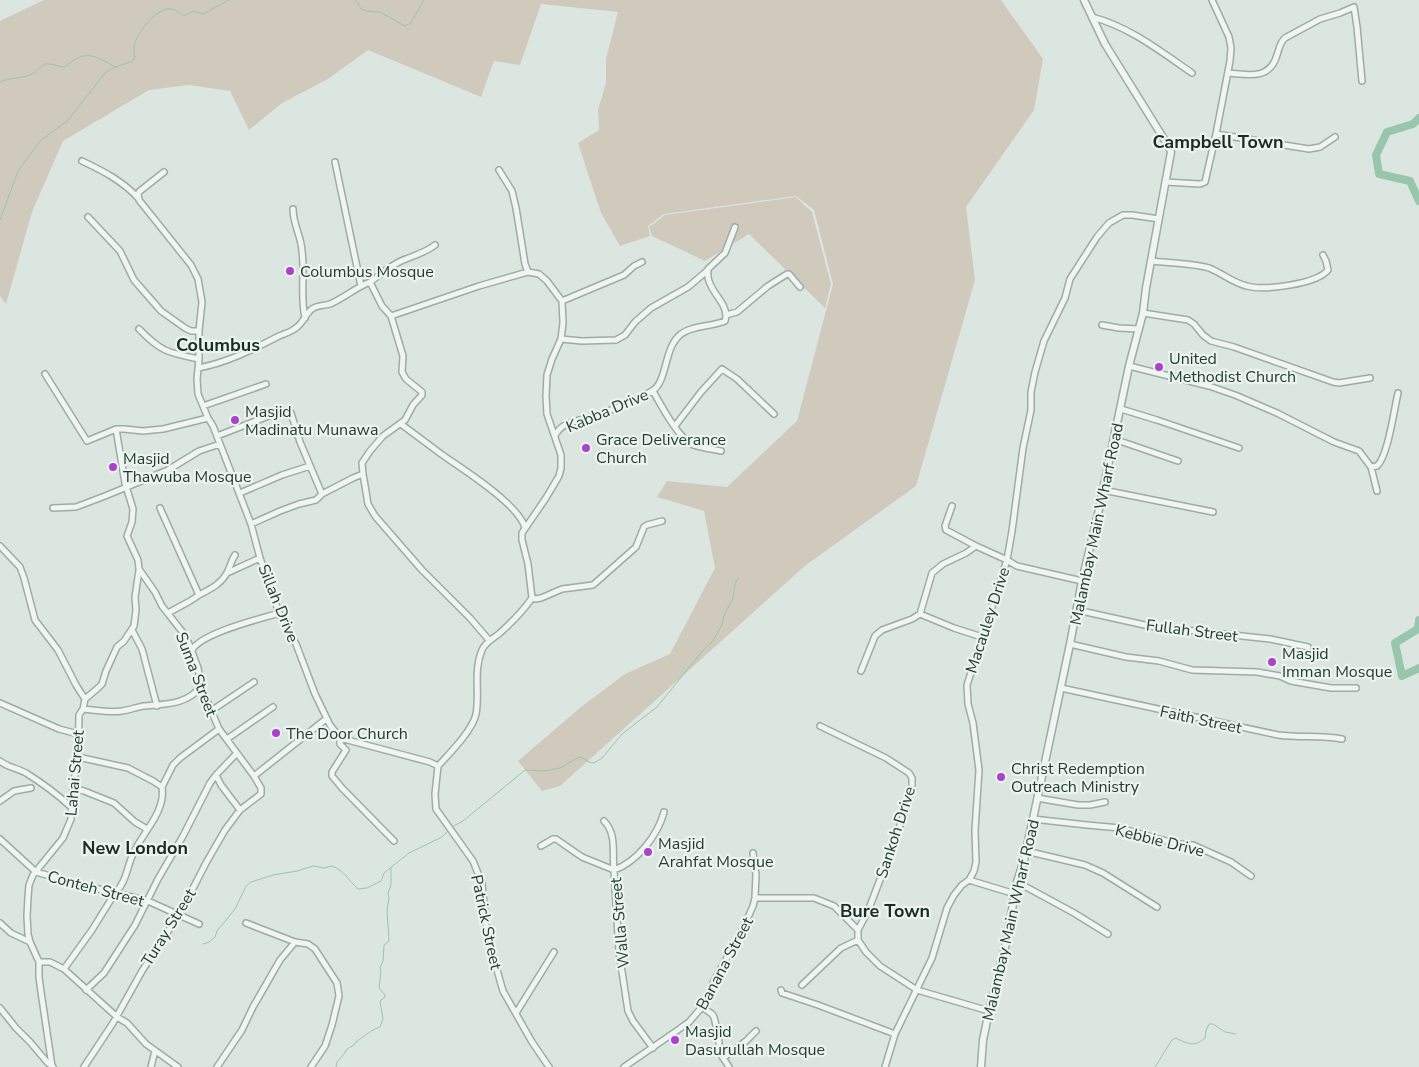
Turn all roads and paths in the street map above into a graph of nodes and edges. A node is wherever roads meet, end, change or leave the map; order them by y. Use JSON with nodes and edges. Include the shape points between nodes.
{"nodes":[{"id":1,"x":1084,"y":0,"type":"edge"},
{"id":2,"x":1212,"y":0,"type":"edge"},
{"id":3,"x":1092,"y":17,"type":"junction"},
{"id":4,"x":1192,"y":73,"type":"dead end"},
{"id":5,"x":1228,"y":73,"type":"junction"},
{"id":6,"x":1362,"y":81,"type":"dead end"},
{"id":7,"x":1216,"y":134,"type":"junction"},
{"id":8,"x":1335,"y":137,"type":"dead end"},
{"id":9,"x":82,"y":161,"type":"dead end"},
{"id":10,"x":336,"y":162,"type":"dead end"},
{"id":11,"x":499,"y":170,"type":"dead end"},
{"id":12,"x":164,"y":172,"type":"dead end"},
{"id":13,"x":1166,"y":182,"type":"junction"},
{"id":14,"x":139,"y":200,"type":"junction"},
{"id":15,"x":292,"y":209,"type":"dead end"},
{"id":16,"x":88,"y":216,"type":"dead end"},
{"id":17,"x":1159,"y":219,"type":"junction"},
{"id":18,"x":735,"y":227,"type":"dead end"},
{"id":19,"x":435,"y":245,"type":"dead end"},
{"id":20,"x":1322,"y":255,"type":"dead end"},
{"id":21,"x":1151,"y":260,"type":"junction"},
{"id":22,"x":642,"y":262,"type":"dead end"},
{"id":23,"x":708,"y":269,"type":"junction"},
{"id":24,"x":528,"y":272,"type":"junction"},
{"id":25,"x":370,"y":282,"type":"junction"},
{"id":26,"x":361,"y":286,"type":"junction"},
{"id":27,"x":800,"y":286,"type":"dead end"},
{"id":28,"x":562,"y":301,"type":"junction"},
{"id":29,"x":1143,"y":313,"type":"junction"},
{"id":30,"x":726,"y":315,"type":"junction"},
{"id":31,"x":391,"y":316,"type":"junction"},
{"id":32,"x":305,"y":319,"type":"junction"},
{"id":33,"x":1102,"y":325,"type":"dead end"},
{"id":34,"x":140,"y":329,"type":"dead end"},
{"id":35,"x":1139,"y":329,"type":"junction"},
{"id":36,"x":199,"y":331,"type":"junction"},
{"id":37,"x":560,"y":339,"type":"junction"},
{"id":38,"x":200,"y":359,"type":"junction"},
{"id":39,"x":1129,"y":366,"type":"junction"},
{"id":40,"x":198,"y":368,"type":"junction"},
{"id":41,"x":46,"y":374,"type":"dead end"},
{"id":42,"x":1370,"y":378,"type":"dead end"},
{"id":43,"x":266,"y":384,"type":"dead end"},
{"id":44,"x":653,"y":391,"type":"junction"},
{"id":45,"x":1398,"y":393,"type":"dead end"},
{"id":46,"x":203,"y":406,"type":"junction"},
{"id":47,"x":1121,"y":409,"type":"junction"},
{"id":48,"x":774,"y":414,"type":"dead end"},
{"id":49,"x":208,"y":418,"type":"junction"},
{"id":50,"x":401,"y":424,"type":"junction"},
{"id":51,"x":675,"y":426,"type":"junction"},
{"id":52,"x":116,"y":429,"type":"junction"},
{"id":53,"x":217,"y":436,"type":"junction"},
{"id":54,"x":556,"y":436,"type":"junction"},
{"id":55,"x":1114,"y":439,"type":"junction"},
{"id":56,"x":220,"y":444,"type":"junction"},
{"id":57,"x":1239,"y":448,"type":"dead end"},
{"id":58,"x":721,"y":452,"type":"dead end"},
{"id":59,"x":1178,"y":461,"type":"dead end"},
{"id":60,"x":310,"y":466,"type":"junction"},
{"id":61,"x":1371,"y":467,"type":"junction"},
{"id":62,"x":363,"y":474,"type":"junction"},
{"id":63,"x":126,"y":487,"type":"junction"},
{"id":64,"x":1103,"y":490,"type":"junction"},
{"id":65,"x":1377,"y":491,"type":"dead end"},
{"id":66,"x":240,"y":493,"type":"junction"},
{"id":67,"x":322,"y":494,"type":"junction"},
{"id":68,"x":952,"y":506,"type":"dead end"},
{"id":69,"x":52,"y":508,"type":"dead end"},
{"id":70,"x":160,"y":508,"type":"dead end"},
{"id":71,"x":1213,"y":512,"type":"dead end"},
{"id":72,"x":662,"y":521,"type":"dead end"},
{"id":73,"x":252,"y":524,"type":"junction"},
{"id":74,"x":525,"y":528,"type":"junction"},
{"id":75,"x":0,"y":546,"type":"edge"},
{"id":76,"x":976,"y":546,"type":"junction"},
{"id":77,"x":235,"y":555,"type":"dead end"},
{"id":78,"x":260,"y":558,"type":"junction"},
{"id":79,"x":1007,"y":560,"type":"junction"},
{"id":80,"x":139,"y":569,"type":"junction"},
{"id":81,"x":226,"y":573,"type":"junction"},
{"id":82,"x":1082,"y":581,"type":"junction"},
{"id":83,"x":198,"y":595,"type":"junction"},
{"id":84,"x":532,"y":598,"type":"junction"},
{"id":85,"x":1077,"y":610,"type":"junction"},
{"id":86,"x":168,"y":613,"type":"junction"},
{"id":87,"x":279,"y":613,"type":"junction"},
{"id":88,"x":920,"y":614,"type":"junction"},
{"id":89,"x":132,"y":630,"type":"junction"},
{"id":90,"x":982,"y":637,"type":"junction"},
{"id":91,"x":489,"y":640,"type":"junction"},
{"id":92,"x":1070,"y":644,"type":"junction"},
{"id":93,"x":1308,"y":647,"type":"dead end"},
{"id":94,"x":192,"y":650,"type":"junction"},
{"id":95,"x":861,"y":671,"type":"dead end"},
{"id":96,"x":254,"y":682,"type":"dead end"},
{"id":97,"x":201,"y":686,"type":"junction"},
{"id":98,"x":1060,"y":688,"type":"junction"},
{"id":99,"x":1356,"y":688,"type":"dead end"},
{"id":100,"x":85,"y":699,"type":"junction"},
{"id":101,"x":0,"y":703,"type":"edge"},
{"id":102,"x":157,"y":706,"type":"junction"},
{"id":103,"x":273,"y":707,"type":"dead end"},
{"id":104,"x":83,"y":709,"type":"junction"},
{"id":105,"x":211,"y":710,"type":"junction"},
{"id":106,"x":326,"y":719,"type":"junction"},
{"id":107,"x":820,"y":726,"type":"dead end"},
{"id":108,"x":219,"y":729,"type":"junction"},
{"id":109,"x":78,"y":734,"type":"junction"},
{"id":110,"x":340,"y":738,"type":"junction"},
{"id":111,"x":227,"y":739,"type":"junction"},
{"id":112,"x":1342,"y":739,"type":"dead end"},
{"id":113,"x":238,"y":753,"type":"junction"},
{"id":114,"x":78,"y":757,"type":"junction"},
{"id":115,"x":0,"y":761,"type":"edge"},
{"id":116,"x":438,"y":766,"type":"junction"},
{"id":117,"x":216,"y":775,"type":"junction"},
{"id":118,"x":254,"y":776,"type":"junction"},
{"id":119,"x":162,"y":787,"type":"junction"},
{"id":120,"x":32,"y":788,"type":"dead end"},
{"id":121,"x":73,"y":788,"type":"junction"},
{"id":122,"x":262,"y":794,"type":"joint"},
{"id":123,"x":1038,"y":798,"type":"junction"},
{"id":124,"x":0,"y":801,"type":"edge"},
{"id":125,"x":1105,"y":802,"type":"dead end"},
{"id":126,"x":71,"y":807,"type":"junction"},
{"id":127,"x":240,"y":810,"type":"junction"},
{"id":128,"x":664,"y":812,"type":"dead end"},
{"id":129,"x":1033,"y":819,"type":"junction"},
{"id":130,"x":604,"y":821,"type":"dead end"},
{"id":131,"x":147,"y":829,"type":"junction"},
{"id":132,"x":0,"y":840,"type":"edge"},
{"id":133,"x":394,"y":841,"type":"dead end"},
{"id":134,"x":541,"y":846,"type":"dead end"},
{"id":135,"x":1026,"y":851,"type":"junction"},
{"id":136,"x":753,"y":853,"type":"dead end"},
{"id":137,"x":614,"y":870,"type":"junction"},
{"id":138,"x":36,"y":872,"type":"junction"},
{"id":139,"x":1252,"y":876,"type":"dead end"},
{"id":140,"x":969,"y":880,"type":"junction"},
{"id":141,"x":1017,"y":882,"type":"junction"},
{"id":142,"x":115,"y":892,"type":"junction"},
{"id":143,"x":1015,"y":894,"type":"junction"},
{"id":144,"x":755,"y":898,"type":"junction"},
{"id":145,"x":148,"y":901,"type":"junction"},
{"id":146,"x":1157,"y":907,"type":"dead end"},
{"id":147,"x":177,"y":915,"type":"junction"},
{"id":148,"x":0,"y":923,"type":"edge"},
{"id":149,"x":246,"y":923,"type":"dead end"},
{"id":150,"x":199,"y":924,"type":"dead end"},
{"id":151,"x":858,"y":930,"type":"junction"},
{"id":152,"x":1108,"y":934,"type":"dead end"},
{"id":153,"x":858,"y":940,"type":"junction"},
{"id":154,"x":30,"y":942,"type":"junction"},
{"id":155,"x":295,"y":942,"type":"junction"},
{"id":156,"x":554,"y":952,"type":"dead end"},
{"id":157,"x":40,"y":962,"type":"junction"},
{"id":158,"x":64,"y":969,"type":"junction"},
{"id":159,"x":802,"y":985,"type":"dead end"},
{"id":160,"x":86,"y":990,"type":"junction"},
{"id":161,"x":781,"y":990,"type":"dead end"},
{"id":162,"x":917,"y":990,"type":"junction"},
{"id":163,"x":702,"y":1007,"type":"junction"},
{"id":164,"x":0,"y":1008,"type":"edge"},
{"id":165,"x":989,"y":1011,"type":"junction"},
{"id":166,"x":516,"y":1013,"type":"junction"},
{"id":167,"x":116,"y":1017,"type":"junction"},
{"id":168,"x":756,"y":1031,"type":"dead end"},
{"id":169,"x":895,"y":1034,"type":"junction"},
{"id":170,"x":653,"y":1048,"type":"junction"},
{"id":171,"x":155,"y":1051,"type":"junction"},
{"id":172,"x":724,"y":1060,"type":"junction"},
{"id":173,"x":53,"y":1067,"type":"edge"},
{"id":174,"x":84,"y":1067,"type":"edge"},
{"id":175,"x":151,"y":1067,"type":"edge"},
{"id":176,"x":178,"y":1067,"type":"edge"},
{"id":177,"x":217,"y":1067,"type":"edge"},
{"id":178,"x":311,"y":1067,"type":"edge"},
{"id":179,"x":549,"y":1067,"type":"edge"},
{"id":180,"x":624,"y":1067,"type":"edge"},
{"id":181,"x":720,"y":1067,"type":"edge"},
{"id":182,"x":728,"y":1067,"type":"edge"},
{"id":183,"x":885,"y":1067,"type":"edge"},
{"id":184,"x":981,"y":1067,"type":"edge"}],
"edges":[{"from":1,"to":3,"type":"street","name":"Malambay Main Wharf Road"},
{"from":2,"to":5,"type":"street","via":[[1229,37]]},
{"from":3,"to":4,"type":"street","via":[[1115,24],[1144,40]]},
{"from":3,"to":13,"type":"street","name":"Malambay Main Wharf Road","via":[[1105,44],[1171,150]]},
{"from":5,"to":6,"type":"street","via":[[1255,75],[1265,72],[1274,66],[1285,38],[1354,7]]},
{"from":5,"to":7,"type":"street"},
{"from":7,"to":8,"type":"street","via":[[1309,149],[1320,147]]},
{"from":7,"to":13,"type":"street","via":[[1205,182]]},
{"from":9,"to":14,"type":"street","name":"Sillah Drive","via":[[119,181]]},
{"from":10,"to":26,"type":"street"},
{"from":11,"to":24,"type":"street","via":[[512,191]]},
{"from":12,"to":14,"type":"street","via":[[140,191]]},
{"from":13,"to":17,"type":"street","name":"Malambay Main Wharf Road"},
{"from":14,"to":36,"type":"street","name":"Sillah Drive","via":[[191,265],[198,279],[202,302]]},
{"from":15,"to":32,"type":"street","via":[[303,252]]},
{"from":16,"to":36,"type":"street","via":[[120,251],[134,280],[162,311],[191,331]]},
{"from":17,"to":21,"type":"street","name":"Malambay Main Wharf Road"},
{"from":17,"to":79,"type":"street","name":"Macauley Drive","via":[[1132,214],[1109,223],[1070,279],[1044,341],[1033,381]]},
{"from":18,"to":23,"type":"street","via":[[725,253]]},
{"from":19,"to":25,"type":"street","via":[[392,266]]},
{"from":20,"to":21,"type":"street","via":[[1328,270],[1318,278],[1280,287],[1256,288],[1208,268]]},
{"from":21,"to":29,"type":"street","name":"Malambay Main Wharf Road"},
{"from":22,"to":28,"type":"street","via":[[624,275]]},
{"from":23,"to":30,"type":"street","via":[[709,284],[721,300]]},
{"from":23,"to":37,"type":"street","via":[[688,287],[651,308],[616,340]]},
{"from":24,"to":28,"type":"street","via":[[539,274]]},
{"from":24,"to":31,"type":"street"},
{"from":25,"to":26,"type":"street"},
{"from":25,"to":31,"type":"street"},
{"from":26,"to":32,"type":"street","via":[[311,310]]},
{"from":27,"to":30,"type":"street","via":[[787,274],[737,312]]},
{"from":28,"to":37,"type":"street"},
{"from":29,"to":35,"type":"street","name":"Malambay Main Wharf Road"},
{"from":29,"to":42,"type":"street","via":[[1188,320],[1211,341],[1333,382]]},
{"from":30,"to":44,"type":"street","name":"Kabba Drive","via":[[723,322],[691,329],[674,341],[659,385]]},
{"from":31,"to":50,"type":"street","via":[[404,356],[402,372],[422,392]]},
{"from":32,"to":40,"type":"street","via":[[296,328],[263,345]]},
{"from":33,"to":35,"type":"street"},
{"from":34,"to":38,"type":"street","via":[[167,352]]},
{"from":35,"to":39,"type":"street","name":"Malambay Main Wharf Road"},
{"from":36,"to":38,"type":"street","name":"Sillah Drive"},
{"from":37,"to":54,"type":"street","via":[[547,375],[546,396],[546,414]]},
{"from":38,"to":40,"type":"street","name":"Sillah Drive"},
{"from":39,"to":47,"type":"street","name":"Malambay Main Wharf Road"},
{"from":39,"to":61,"type":"street","via":[[1235,394],[1359,451]]},
{"from":40,"to":46,"type":"street","name":"Sillah Drive","via":[[198,394]]},
{"from":41,"to":52,"type":"street","via":[[87,441]]},
{"from":43,"to":46,"type":"street"},
{"from":44,"to":51,"type":"street"},
{"from":44,"to":54,"type":"street","name":"Kabba Drive","via":[[594,416],[578,419],[557,432]]},
{"from":45,"to":61,"type":"street","via":[[1383,456],[1379,465]]},
{"from":46,"to":49,"type":"street","name":"Sillah Drive"},
{"from":47,"to":55,"type":"street","name":"Malambay Main Wharf Road"},
{"from":47,"to":57,"type":"street"},
{"from":48,"to":51,"type":"street","via":[[737,379],[722,370]]},
{"from":49,"to":52,"type":"street","via":[[156,430]]},
{"from":49,"to":53,"type":"street","name":"Sillah Drive"},
{"from":50,"to":62,"type":"street","via":[[376,444],[362,463]]},
{"from":50,"to":74,"type":"street","via":[[479,480],[515,511]]},
{"from":51,"to":58,"type":"street","via":[[694,445]]},
{"from":52,"to":63,"type":"street"},
{"from":53,"to":56,"type":"street","name":"Sillah Drive"},
{"from":53,"to":60,"type":"street","via":[[288,411]]},
{"from":54,"to":74,"type":"street","via":[[561,468],[546,498]]},
{"from":55,"to":59,"type":"street"},
{"from":55,"to":64,"type":"street","name":"Malambay Main Wharf Road"},
{"from":56,"to":63,"type":"street"},
{"from":56,"to":66,"type":"street","name":"Sillah Drive"},
{"from":60,"to":66,"type":"street"},
{"from":60,"to":67,"type":"street"},
{"from":61,"to":65,"type":"street"},
{"from":62,"to":67,"type":"street"},
{"from":62,"to":91,"type":"street","via":[[368,504],[375,516]]},
{"from":63,"to":69,"type":"street","via":[[76,507]]},
{"from":63,"to":80,"type":"street","via":[[133,516],[127,536]]},
{"from":64,"to":71,"type":"street"},
{"from":64,"to":82,"type":"street","name":"Malambay Main Wharf Road"},
{"from":66,"to":73,"type":"street","name":"Sillah Drive"},
{"from":67,"to":73,"type":"street","via":[[311,502],[285,509]]},
{"from":68,"to":76,"type":"street","via":[[946,530]]},
{"from":70,"to":83,"type":"street"},
{"from":72,"to":84,"type":"street","via":[[644,527],[632,552],[593,585],[562,589],[541,598]]},
{"from":73,"to":78,"type":"street","name":"Sillah Drive"},
{"from":74,"to":84,"type":"street","via":[[522,540]]},
{"from":75,"to":100,"type":"street","via":[[20,567],[34,620],[58,650]]},
{"from":76,"to":79,"type":"street"},
{"from":76,"to":88,"type":"street","via":[[932,573]]},
{"from":77,"to":81,"type":"street"},
{"from":78,"to":81,"type":"street"},
{"from":78,"to":87,"type":"street","name":"Sillah Drive"},
{"from":79,"to":82,"type":"street","via":[[1017,566]]},
{"from":79,"to":90,"type":"street","name":"Macauley Drive"},
{"from":80,"to":86,"type":"street","name":"Suma Street"},
{"from":80,"to":89,"type":"street"},
{"from":81,"to":83,"type":"street","via":[[216,587]]},
{"from":82,"to":85,"type":"street","name":"Malambay Main Wharf Road"},
{"from":83,"to":86,"type":"street"},
{"from":84,"to":91,"type":"street","via":[[507,627]]},
{"from":85,"to":92,"type":"street","name":"Malambay Main Wharf Road"},
{"from":85,"to":93,"type":"street","name":"Fullah Street","via":[[1149,626],[1270,639]]},
{"from":86,"to":94,"type":"street","name":"Suma Street"},
{"from":87,"to":94,"type":"street","via":[[212,635]]},
{"from":87,"to":106,"type":"street","name":"Sillah Drive","via":[[296,644]]},
{"from":88,"to":90,"type":"street"},
{"from":88,"to":95,"type":"street","via":[[878,632]]},
{"from":89,"to":100,"type":"street","via":[[117,647],[102,684]]},
{"from":89,"to":102,"type":"street","via":[[142,649]]},
{"from":90,"to":140,"type":"street","name":"Macauley Drive","via":[[966,685],[979,770],[976,862]]},
{"from":91,"to":116,"type":"street","via":[[480,657],[474,721]]},
{"from":92,"to":98,"type":"street","name":"Malambay Main Wharf Road"},
{"from":92,"to":99,"type":"street","via":[[1192,670],[1257,672],[1331,688]]},
{"from":94,"to":97,"type":"street","name":"Suma Street"},
{"from":96,"to":105,"type":"street"},
{"from":97,"to":102,"type":"street","name":"Lahai Street","via":[[184,699]]},
{"from":97,"to":105,"type":"street","name":"Suma Street"},
{"from":98,"to":112,"type":"street","name":"Faith Street","via":[[1278,735]]},
{"from":98,"to":123,"type":"street","name":"Malambay Main Wharf Road"},
{"from":100,"to":104,"type":"street"},
{"from":101,"to":109,"type":"street"},
{"from":102,"to":104,"type":"street","name":"Lahai Street","via":[[109,712]]},
{"from":103,"to":111,"type":"street"},
{"from":104,"to":109,"type":"street","name":"Lahai Street","via":[[79,715]]},
{"from":105,"to":108,"type":"street","name":"Suma Street"},
{"from":106,"to":110,"type":"street","name":"Sillah Drive"},
{"from":106,"to":118,"type":"street"},
{"from":107,"to":151,"type":"street","name":"Sankoh Drive","via":[[886,758],[912,778],[906,808],[891,851]]},
{"from":108,"to":111,"type":"street","name":"Suma Street"},
{"from":108,"to":119,"type":"street","via":[[173,765]]},
{"from":109,"to":114,"type":"street","name":"Lahai Street"},
{"from":110,"to":116,"type":"street"},
{"from":110,"to":133,"type":"street","via":[[340,744],[346,750],[332,776]]},
{"from":111,"to":113,"type":"street","name":"Suma Street"},
{"from":113,"to":117,"type":"street"},
{"from":113,"to":118,"type":"street","name":"Suma Street"},
{"from":114,"to":119,"type":"street","via":[[128,768]]},
{"from":114,"to":121,"type":"street","name":"Lahai Street"},
{"from":115,"to":126,"type":"street","via":[[58,794]]},
{"from":116,"to":166,"type":"street","name":"Patrick Street","via":[[436,805],[480,875],[487,935],[503,991]]},
{"from":117,"to":127,"type":"street"},
{"from":117,"to":145,"type":"street"},
{"from":118,"to":122,"type":"street","name":"Suma Street"},
{"from":119,"to":131,"type":"street","via":[[159,806]]},
{"from":120,"to":124,"type":"street","via":[[14,791]]},
{"from":121,"to":126,"type":"street","name":"Lahai Street"},
{"from":121,"to":131,"type":"street","via":[[114,803]]},
{"from":122,"to":127,"type":"street","name":"Turay Street"},
{"from":123,"to":125,"type":"street","via":[[1090,805]]},
{"from":123,"to":129,"type":"street","name":"Malambay Main Wharf Road"},
{"from":126,"to":138,"type":"street","name":"Lahai Street","via":[[71,818],[63,838]]},
{"from":127,"to":147,"type":"street","name":"Turay Street","via":[[225,830]]},
{"from":128,"to":137,"type":"street","name":"Walla Street","via":[[660,825],[641,851]]},
{"from":129,"to":135,"type":"street","name":"Malambay Main Wharf Road"},
{"from":129,"to":139,"type":"street","name":"Kebbie Drive","via":[[1120,828],[1177,844],[1193,845]]},
{"from":130,"to":137,"type":"street","via":[[612,833]]},
{"from":131,"to":142,"type":"street","via":[[133,853],[120,888]]},
{"from":132,"to":138,"type":"street","name":"Conteh Street"},
{"from":134,"to":137,"type":"street","via":[[556,839],[582,858]]},
{"from":135,"to":141,"type":"street","name":"Malambay Main Wharf Road"},
{"from":135,"to":146,"type":"street","via":[[1085,865]]},
{"from":136,"to":144,"type":"street","name":"Banana Street"},
{"from":137,"to":170,"type":"street","name":"Walla Street","via":[[619,952],[628,1011]]},
{"from":138,"to":142,"type":"street","name":"Conteh Street"},
{"from":138,"to":154,"type":"street","name":"Lahai Street","via":[[29,885],[27,916]]},
{"from":140,"to":143,"type":"street"},
{"from":140,"to":162,"type":"street","name":"Macauley Drive","via":[[954,895],[947,908],[932,958]]},
{"from":141,"to":143,"type":"street","name":"Malambay Main Wharf Road"},
{"from":141,"to":152,"type":"street"},
{"from":142,"to":145,"type":"street","name":"Conteh Street"},
{"from":142,"to":158,"type":"street"},
{"from":143,"to":165,"type":"street","name":"Malambay Main Wharf Road"},
{"from":144,"to":151,"type":"street","via":[[814,898],[834,906]]},
{"from":144,"to":163,"type":"street","name":"Banana Street","via":[[750,916]]},
{"from":145,"to":147,"type":"street","name":"Conteh Street"},
{"from":145,"to":160,"type":"street","via":[[104,973]]},
{"from":147,"to":150,"type":"street","name":"Conteh Street"},
{"from":147,"to":167,"type":"street","name":"Turay Street"},
{"from":148,"to":154,"type":"street","via":[[11,933]]},
{"from":149,"to":155,"type":"street"},
{"from":151,"to":153,"type":"street","name":"Sankoh Drive"},
{"from":153,"to":159,"type":"street","via":[[841,948]]},
{"from":153,"to":162,"type":"street","via":[[880,966]]},
{"from":154,"to":157,"type":"street","name":"Lahai Street"},
{"from":155,"to":177,"type":"street"},
{"from":155,"to":178,"type":"street","via":[[315,949],[339,989],[326,1046]]},
{"from":156,"to":166,"type":"street"},
{"from":157,"to":158,"type":"street","via":[[50,962]]},
{"from":157,"to":173,"type":"street","name":"Lahai Street","via":[[39,977]]},
{"from":158,"to":160,"type":"street"},
{"from":160,"to":167,"type":"street"},
{"from":161,"to":169,"type":"street","via":[[783,994]]},
{"from":162,"to":165,"type":"street"},
{"from":162,"to":169,"type":"street","name":"Macauley Drive"},
{"from":163,"to":170,"type":"street","name":"Banana Street","via":[[689,1022]]},
{"from":163,"to":172,"type":"street","via":[[714,1017]]},
{"from":164,"to":173,"type":"street"},
{"from":165,"to":184,"type":"street","name":"Malambay Main Wharf Road"},
{"from":166,"to":179,"type":"street","name":"Patrick Street"},
{"from":167,"to":171,"type":"street","via":[[127,1023]]},
{"from":167,"to":174,"type":"street","name":"Turay Street"},
{"from":168,"to":172,"type":"street"},
{"from":169,"to":183,"type":"street","name":"Macauley Drive"},
{"from":170,"to":180,"type":"street","name":"Banana Street"},
{"from":171,"to":175,"type":"street"},
{"from":171,"to":176,"type":"street"},
{"from":172,"to":181,"type":"street"},
{"from":172,"to":182,"type":"street"}]}
